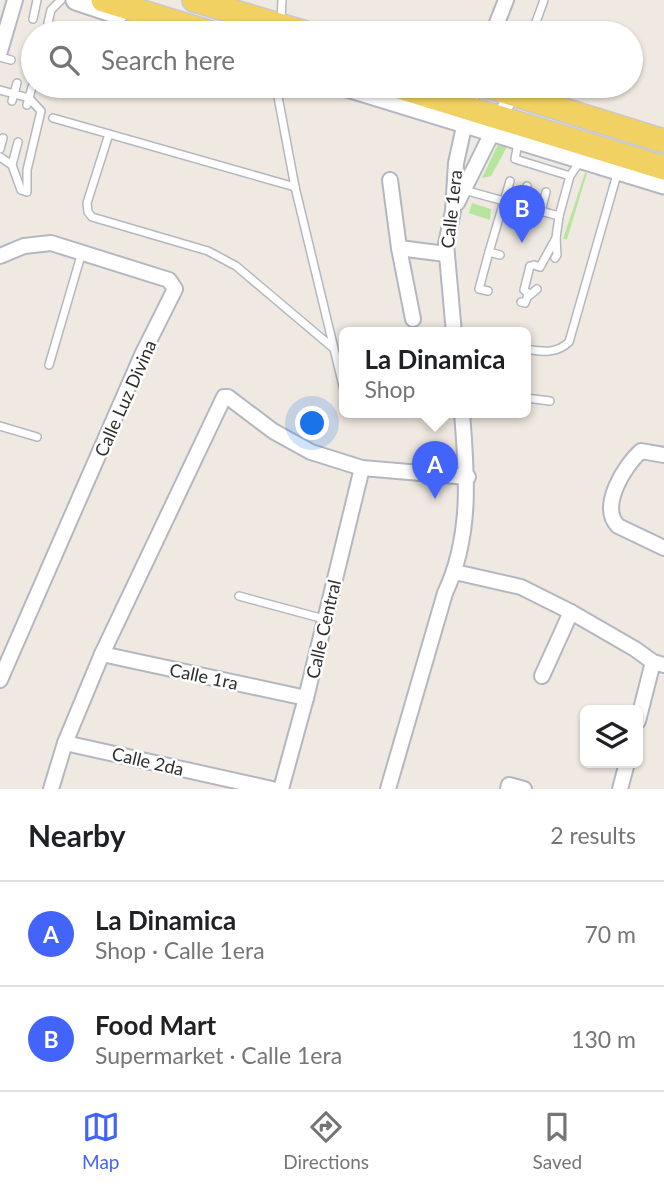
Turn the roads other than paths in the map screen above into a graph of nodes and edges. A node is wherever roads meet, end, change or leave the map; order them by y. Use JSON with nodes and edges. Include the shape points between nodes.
{"nodes":[{"id":1,"x":15,"y":0,"type":"edge"},
{"id":2,"x":37,"y":0,"type":"edge"},
{"id":3,"x":61,"y":0,"type":"edge"},
{"id":4,"x":76,"y":0,"type":"edge"},
{"id":5,"x":103,"y":0,"type":"edge"},
{"id":6,"x":194,"y":0,"type":"edge"},
{"id":7,"x":282,"y":0,"type":"edge"},
{"id":8,"x":506,"y":0,"type":"edge"},
{"id":9,"x":544,"y":0,"type":"edge"},
{"id":10,"x":33,"y":19,"type":"dead end"},
{"id":11,"x":48,"y":21,"type":"edge"},
{"id":12,"x":140,"y":21,"type":"edge"},
{"id":13,"x":172,"y":21,"type":"edge"},
{"id":14,"x":264,"y":21,"type":"edge"},
{"id":15,"x":281,"y":21,"type":"edge"},
{"id":16,"x":498,"y":21,"type":"edge"},
{"id":17,"x":536,"y":21,"type":"edge"},
{"id":18,"x":5,"y":56,"type":"edge"},
{"id":19,"x":0,"y":57,"type":"edge"},
{"id":20,"x":17,"y":83,"type":"dead end"},
{"id":21,"x":0,"y":90,"type":"edge"},
{"id":22,"x":13,"y":98,"type":"junction"},
{"id":23,"x":29,"y":98,"type":"edge"},
{"id":24,"x":278,"y":98,"type":"edge"},
{"id":25,"x":419,"y":98,"type":"edge"},
{"id":26,"x":440,"y":98,"type":"edge"},
{"id":27,"x":509,"y":98,"type":"edge"},
{"id":28,"x":539,"y":98,"type":"edge"},
{"id":29,"x":28,"y":102,"type":"junction"},
{"id":30,"x":469,"y":106,"type":"edge"},
{"id":31,"x":53,"y":118,"type":"dead end"},
{"id":32,"x":497,"y":124,"type":"junction"},
{"id":33,"x":521,"y":131,"type":"junction"},
{"id":34,"x":109,"y":134,"type":"junction"},
{"id":35,"x":3,"y":138,"type":"dead end"},
{"id":36,"x":664,"y":141,"type":"edge"},
{"id":37,"x":18,"y":142,"type":"dead end"},
{"id":38,"x":0,"y":149,"type":"edge"},
{"id":39,"x":586,"y":152,"type":"junction"},
{"id":40,"x":0,"y":157,"type":"edge"},
{"id":41,"x":12,"y":165,"type":"junction"},
{"id":42,"x":664,"y":168,"type":"edge"},
{"id":43,"x":619,"y":170,"type":"junction"},
{"id":44,"x":570,"y":176,"type":"junction"},
{"id":45,"x":390,"y":180,"type":"dead end"},
{"id":46,"x":510,"y":181,"type":"dead end"},
{"id":47,"x":664,"y":184,"type":"edge"},
{"id":48,"x":527,"y":186,"type":"dead end"},
{"id":49,"x":295,"y":187,"type":"junction"},
{"id":50,"x":463,"y":190,"type":"junction"},
{"id":51,"x":546,"y":192,"type":"dead end"},
{"id":52,"x":504,"y":201,"type":"junction"},
{"id":53,"x":521,"y":206,"type":"junction"},
{"id":54,"x":453,"y":211,"type":"junction"},
{"id":55,"x":541,"y":211,"type":"junction"},
{"id":56,"x":559,"y":216,"type":"junction"},
{"id":57,"x":556,"y":238,"type":"junction"},
{"id":58,"x":399,"y":247,"type":"junction"},
{"id":59,"x":82,"y":252,"type":"junction"},
{"id":60,"x":489,"y":253,"type":"junction"},
{"id":61,"x":446,"y":254,"type":"junction"},
{"id":62,"x":500,"y":256,"type":"dead end"},
{"id":63,"x":0,"y":257,"type":"edge"},
{"id":64,"x":555,"y":258,"type":"dead end"},
{"id":65,"x":537,"y":289,"type":"dead end"},
{"id":66,"x":488,"y":291,"type":"dead end"},
{"id":67,"x":528,"y":295,"type":"junction"},
{"id":68,"x":521,"y":302,"type":"dead end"},
{"id":69,"x":413,"y":319,"type":"dead end"},
{"id":70,"x":453,"y":327,"type":"edge"},
{"id":71,"x":332,"y":346,"type":"junction"},
{"id":72,"x":531,"y":350,"type":"edge"},
{"id":73,"x":49,"y":365,"type":"dead end"},
{"id":74,"x":339,"y":372,"type":"edge"},
{"id":75,"x":531,"y":399,"type":"edge"},
{"id":76,"x":550,"y":401,"type":"dead end"},
{"id":77,"x":462,"y":418,"type":"edge"},
{"id":78,"x":0,"y":426,"type":"edge"},
{"id":79,"x":37,"y":437,"type":"dead end"},
{"id":80,"x":664,"y":455,"type":"edge"},
{"id":81,"x":362,"y":468,"type":"junction"},
{"id":82,"x":468,"y":477,"type":"junction"},
{"id":83,"x":664,"y":548,"type":"edge"},
{"id":84,"x":455,"y":572,"type":"junction"},
{"id":85,"x":239,"y":596,"type":"dead end"},
{"id":86,"x":571,"y":612,"type":"junction"},
{"id":87,"x":324,"y":620,"type":"junction"},
{"id":88,"x":103,"y":654,"type":"junction"},
{"id":89,"x":659,"y":664,"type":"edge"},
{"id":90,"x":542,"y":676,"type":"dead end"},
{"id":91,"x":0,"y":680,"type":"edge"},
{"id":92,"x":306,"y":698,"type":"junction"},
{"id":93,"x":643,"y":707,"type":"edge"},
{"id":94,"x":65,"y":743,"type":"junction"},
{"id":95,"x":626,"y":768,"type":"edge"},
{"id":96,"x":51,"y":789,"type":"edge"},
{"id":97,"x":272,"y":789,"type":"edge"},
{"id":98,"x":281,"y":789,"type":"edge"},
{"id":99,"x":388,"y":789,"type":"edge"},
{"id":100,"x":508,"y":789,"type":"edge"},
{"id":101,"x":524,"y":789,"type":"edge"},
{"id":102,"x":620,"y":789,"type":"edge"}],
"edges":[{"from":1,"to":18,"type":"street"},
{"from":2,"to":10,"type":"lane"},
{"from":3,"to":11,"type":"lane"},
{"from":4,"to":12,"type":"street"},
{"from":5,"to":13,"type":"main road"},
{"from":6,"to":14,"type":"main road"},
{"from":7,"to":15,"type":"lane"},
{"from":8,"to":16,"type":"street"},
{"from":9,"to":17,"type":"lane"},
{"from":18,"to":19,"type":"lane"},
{"from":20,"to":22,"type":"lane"},
{"from":21,"to":22,"type":"lane"},
{"from":22,"to":29,"type":"lane"},
{"from":23,"to":29,"type":"lane"},
{"from":24,"to":49,"type":"lane"},
{"from":25,"to":30,"type":"street"},
{"from":26,"to":30,"type":"main road"},
{"from":27,"to":32,"type":"street"},
{"from":28,"to":36,"type":"main road"},
{"from":29,"to":41,"type":"lane","via":[[41,111],[26,193]]},
{"from":30,"to":32,"type":"main road"},
{"from":30,"to":54,"type":"street","name":"Calle 1era","via":[[456,163]]},
{"from":31,"to":34,"type":"lane"},
{"from":32,"to":33,"type":"main road"},
{"from":32,"to":50,"type":"street"},
{"from":33,"to":39,"type":"main road"},
{"from":33,"to":44,"type":"lane","via":[[514,163]]},
{"from":34,"to":49,"type":"lane"},
{"from":34,"to":71,"type":"lane","via":[[86,207],[92,216],[222,258]]},
{"from":35,"to":38,"type":"lane"},
{"from":37,"to":41,"type":"lane"},
{"from":39,"to":42,"type":"main road"},
{"from":39,"to":43,"type":"street"},
{"from":39,"to":44,"type":"lane"},
{"from":40,"to":41,"type":"lane"},
{"from":43,"to":47,"type":"street"},
{"from":43,"to":72,"type":"lane","via":[[569,342],[548,352]]},
{"from":44,"to":56,"type":"lane"},
{"from":45,"to":58,"type":"street"},
{"from":46,"to":52,"type":"lane"},
{"from":48,"to":53,"type":"lane"},
{"from":49,"to":71,"type":"lane"},
{"from":50,"to":52,"type":"lane"},
{"from":50,"to":54,"type":"street"},
{"from":51,"to":55,"type":"lane"},
{"from":52,"to":53,"type":"lane"},
{"from":52,"to":60,"type":"lane"},
{"from":53,"to":55,"type":"lane"},
{"from":54,"to":61,"type":"street","name":"Calle 1era"},
{"from":55,"to":56,"type":"lane"},
{"from":56,"to":57,"type":"lane"},
{"from":57,"to":64,"type":"lane"},
{"from":57,"to":67,"type":"lane","via":[[540,267],[532,265],[525,287]]},
{"from":58,"to":61,"type":"street"},
{"from":58,"to":69,"type":"street"},
{"from":59,"to":63,"type":"street","name":"Calle Luz Divina","via":[[51,243]]},
{"from":59,"to":73,"type":"lane"},
{"from":59,"to":91,"type":"street","name":"Calle Luz Divina","via":[[169,280],[176,289],[136,367]]},
{"from":60,"to":62,"type":"lane"},
{"from":60,"to":66,"type":"lane","via":[[479,289]]},
{"from":61,"to":70,"type":"street","name":"Calle 1era"},
{"from":65,"to":67,"type":"lane"},
{"from":67,"to":68,"type":"lane","via":[[525,303]]},
{"from":71,"to":74,"type":"lane"},
{"from":75,"to":76,"type":"lane"},
{"from":77,"to":82,"type":"street"},
{"from":78,"to":79,"type":"lane"},
{"from":80,"to":83,"type":"street","via":[[641,452],[629,462],[609,504],[618,526]]},
{"from":81,"to":82,"type":"street"},
{"from":81,"to":87,"type":"street","name":"Calle Central"},
{"from":81,"to":88,"type":"street","via":[[311,452],[224,397]]},
{"from":82,"to":84,"type":"street"},
{"from":84,"to":86,"type":"street","via":[[521,587]]},
{"from":84,"to":99,"type":"street"},
{"from":85,"to":87,"type":"lane"},
{"from":86,"to":89,"type":"street"},
{"from":86,"to":90,"type":"street"},
{"from":87,"to":92,"type":"street","name":"Calle Central"},
{"from":88,"to":92,"type":"street","name":"Calle 1ra"},
{"from":88,"to":94,"type":"street"},
{"from":89,"to":93,"type":"street"},
{"from":92,"to":98,"type":"street","name":"Calle Central"},
{"from":94,"to":96,"type":"street"},
{"from":94,"to":97,"type":"street","name":"Calle 2da"},
{"from":95,"to":102,"type":"street"},
{"from":100,"to":101,"type":"street","via":[[509,785]]}]}
